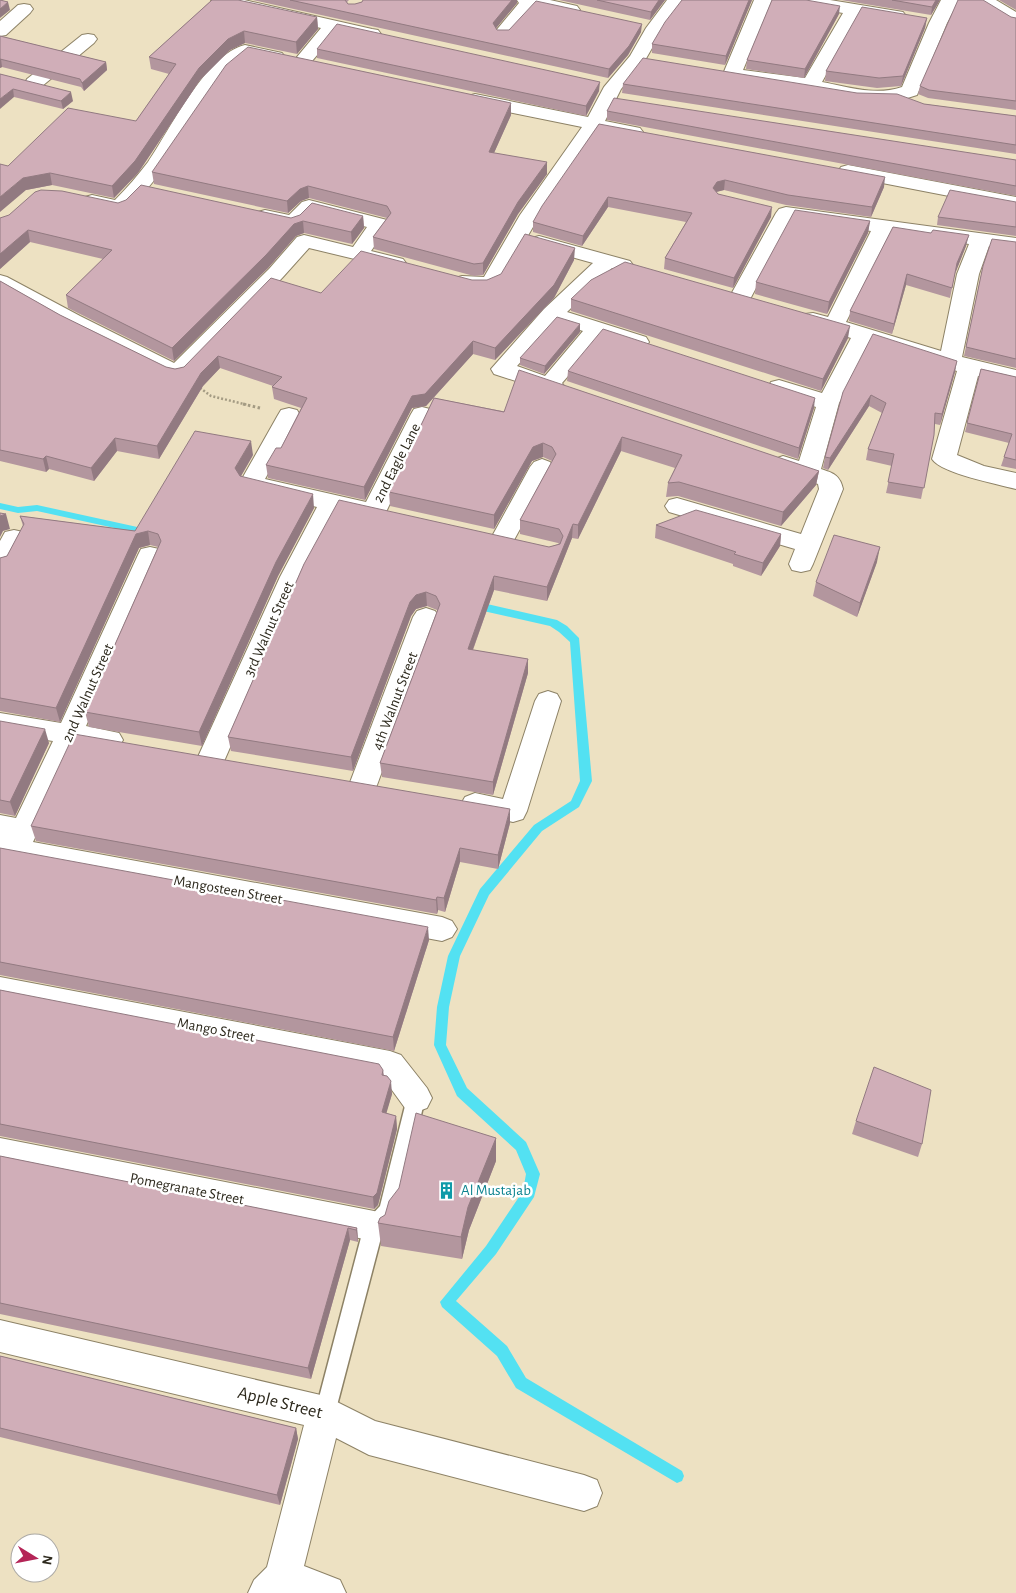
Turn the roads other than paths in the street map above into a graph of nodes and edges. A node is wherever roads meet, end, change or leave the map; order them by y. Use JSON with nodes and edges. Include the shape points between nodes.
{"nodes":[{"id":1,"x":220,"y":0,"type":"edge"},
{"id":2,"x":676,"y":0,"type":"edge"},
{"id":3,"x":763,"y":0,"type":"edge"},
{"id":4,"x":797,"y":0,"type":"edge"},
{"id":5,"x":950,"y":0,"type":"edge"},
{"id":6,"x":984,"y":0,"type":"edge"},
{"id":7,"x":528,"y":1,"type":"edge"},
{"id":8,"x":257,"y":4,"type":"edge"},
{"id":9,"x":854,"y":8,"type":"junction"},
{"id":10,"x":24,"y":9,"type":"dead end"},
{"id":11,"x":588,"y":13,"type":"edge"},
{"id":12,"x":1015,"y":17,"type":"edge"},
{"id":13,"x":923,"y":21,"type":"junction"},
{"id":14,"x":333,"y":25,"type":"junction"},
{"id":15,"x":0,"y":31,"type":"edge"},
{"id":16,"x":503,"y":33,"type":"edge"},
{"id":17,"x":387,"y":37,"type":"edge"},
{"id":18,"x":88,"y":39,"type":"dead end"},
{"id":19,"x":306,"y":57,"type":"edge"},
{"id":20,"x":322,"y":67,"type":"edge"},
{"id":21,"x":713,"y":70,"type":"edge"},
{"id":22,"x":732,"y":74,"type":"junction"},
{"id":23,"x":811,"y":85,"type":"junction"},
{"id":24,"x":58,"y":89,"type":"edge"},
{"id":25,"x":458,"y":96,"type":"edge"},
{"id":26,"x":900,"y":96,"type":"junction"},
{"id":27,"x":923,"y":105,"type":"edge"},
{"id":28,"x":593,"y":125,"type":"junction"},
{"id":29,"x":652,"y":136,"type":"edge"},
{"id":30,"x":829,"y":167,"type":"edge"},
{"id":31,"x":72,"y":197,"type":"edge"},
{"id":32,"x":1016,"y":203,"type":"edge"},
{"id":33,"x":244,"y":211,"type":"edge"},
{"id":34,"x":884,"y":226,"type":"junction"},
{"id":35,"x":518,"y":236,"type":"junction"},
{"id":36,"x":981,"y":239,"type":"junction"},
{"id":37,"x":1016,"y":244,"type":"edge"},
{"id":38,"x":359,"y":253,"type":"junction"},
{"id":39,"x":608,"y":261,"type":"junction"},
{"id":40,"x":413,"y":268,"type":"edge"},
{"id":41,"x":645,"y":272,"type":"edge"},
{"id":42,"x":448,"y":278,"type":"edge"},
{"id":43,"x":0,"y":281,"type":"edge"},
{"id":44,"x":740,"y":298,"type":"edge"},
{"id":45,"x":552,"y":314,"type":"junction"},
{"id":46,"x":796,"y":314,"type":"edge"},
{"id":47,"x":834,"y":325,"type":"junction"},
{"id":48,"x":598,"y":328,"type":"junction"},
{"id":49,"x":863,"y":336,"type":"junction"},
{"id":50,"x":662,"y":349,"type":"edge"},
{"id":51,"x":959,"y":364,"type":"junction"},
{"id":52,"x":1016,"y":377,"type":"edge"},
{"id":53,"x":764,"y":382,"type":"edge"},
{"id":54,"x":549,"y":385,"type":"junction"},
{"id":55,"x":576,"y":394,"type":"edge"},
{"id":56,"x":828,"y":403,"type":"junction"},
{"id":57,"x":422,"y":414,"type":"dead end"},
{"id":58,"x":290,"y":415,"type":"dead end"},
{"id":59,"x":762,"y":457,"type":"edge"},
{"id":60,"x":542,"y":467,"type":"dead end"},
{"id":61,"x":808,"y":472,"type":"junction"},
{"id":62,"x":1016,"y":481,"type":"edge"},
{"id":63,"x":332,"y":502,"type":"junction"},
{"id":64,"x":677,"y":506,"type":"dead end"},
{"id":65,"x":14,"y":538,"type":"edge"},
{"id":66,"x":502,"y":540,"type":"edge"},
{"id":67,"x":150,"y":555,"type":"dead end"},
{"id":68,"x":0,"y":564,"type":"edge"},
{"id":69,"x":426,"y":617,"type":"dead end"},
{"id":70,"x":548,"y":701,"type":"dead end"},
{"id":71,"x":0,"y":723,"type":"edge"},
{"id":72,"x":70,"y":734,"type":"junction"},
{"id":73,"x":136,"y":745,"type":"edge"},
{"id":74,"x":183,"y":754,"type":"edge"},
{"id":75,"x":211,"y":758,"type":"junction"},
{"id":76,"x":240,"y":763,"type":"edge"},
{"id":77,"x":335,"y":780,"type":"edge"},
{"id":78,"x":363,"y":785,"type":"junction"},
{"id":79,"x":391,"y":790,"type":"edge"},
{"id":80,"x":447,"y":799,"type":"edge"},
{"id":81,"x":9,"y":839,"type":"edge"},
{"id":82,"x":442,"y":929,"type":"dead end"},
{"id":83,"x":0,"y":989,"type":"edge"},
{"id":84,"x":416,"y":1098,"type":"joint"},
{"id":85,"x":0,"y":1152,"type":"edge"},
{"id":86,"x":374,"y":1226,"type":"junction"},
{"id":87,"x":0,"y":1336,"type":"edge"},
{"id":88,"x":325,"y":1413,"type":"junction"},
{"id":89,"x":584,"y":1493,"type":"dead end"},
{"id":90,"x":275,"y":1585,"type":"edge"},
{"id":91,"x":327,"y":1593,"type":"edge"}],
"edges":[{"from":1,"to":8,"type":"street"},
{"from":2,"to":28,"type":"street","via":[[646,26],[647,60],[610,92]]},
{"from":3,"to":22,"type":"street"},
{"from":4,"to":9,"type":"street"},
{"from":5,"to":13,"type":"street"},
{"from":6,"to":12,"type":"street"},
{"from":7,"to":11,"type":"street"},
{"from":7,"to":16,"type":"street"},
{"from":8,"to":14,"type":"street"},
{"from":9,"to":13,"type":"street"},
{"from":9,"to":23,"type":"street"},
{"from":10,"to":15,"type":"street"},
{"from":13,"to":26,"type":"street","via":[[910,91]]},
{"from":14,"to":17,"type":"street"},
{"from":14,"to":19,"type":"street"},
{"from":18,"to":24,"type":"street","via":[[61,52],[26,81]]},
{"from":20,"to":31,"type":"street","via":[[245,50],[219,71],[146,178],[147,190],[120,207]]},
{"from":21,"to":22,"type":"street"},
{"from":22,"to":23,"type":"street"},
{"from":23,"to":26,"type":"street","via":[[856,94]]},
{"from":25,"to":28,"type":"street"},
{"from":26,"to":27,"type":"street"},
{"from":28,"to":29,"type":"street"},
{"from":28,"to":35,"type":"street"},
{"from":30,"to":32,"type":"street"},
{"from":33,"to":38,"type":"street","via":[[292,222],[310,206],[380,224]]},
{"from":34,"to":36,"type":"street"},
{"from":34,"to":44,"type":"street","via":[[777,211]]},
{"from":34,"to":47,"type":"street"},
{"from":35,"to":39,"type":"street"},
{"from":35,"to":42,"type":"street","via":[[492,281],[473,284]]},
{"from":36,"to":37,"type":"street"},
{"from":36,"to":51,"type":"street","via":[[968,274]]},
{"from":38,"to":40,"type":"street"},
{"from":38,"to":43,"type":"street","via":[[304,241],[177,372],[72,321]]},
{"from":39,"to":41,"type":"street"},
{"from":39,"to":45,"type":"street"},
{"from":45,"to":48,"type":"street"},
{"from":45,"to":54,"type":"street","via":[[502,369]]},
{"from":46,"to":47,"type":"street"},
{"from":47,"to":49,"type":"street"},
{"from":48,"to":50,"type":"street"},
{"from":48,"to":54,"type":"street"},
{"from":49,"to":51,"type":"street"},
{"from":49,"to":56,"type":"street"},
{"from":51,"to":52,"type":"street"},
{"from":51,"to":62,"type":"street","via":[[944,459]]},
{"from":53,"to":56,"type":"street"},
{"from":54,"to":55,"type":"street"},
{"from":56,"to":61,"type":"street"},
{"from":57,"to":63,"type":"street","name":"2nd Eagle Lane","via":[[382,514]]},
{"from":58,"to":63,"type":"street","via":[[251,484]]},
{"from":59,"to":61,"type":"street"},
{"from":60,"to":66,"type":"street"},
{"from":61,"to":64,"type":"street","via":[[828,479],[831,489],[804,554]]},
{"from":63,"to":75,"type":"street","name":"3rd Walnut Street","via":[[292,577]]},
{"from":65,"to":68,"type":"street"},
{"from":67,"to":72,"type":"street","name":"2nd Walnut Street"},
{"from":69,"to":78,"type":"street","name":"4th Walnut Street"},
{"from":70,"to":80,"type":"street","via":[[513,811]]},
{"from":71,"to":72,"type":"street"},
{"from":72,"to":73,"type":"street"},
{"from":72,"to":81,"type":"street","name":"2nd Walnut Street"},
{"from":74,"to":75,"type":"street"},
{"from":75,"to":76,"type":"street"},
{"from":77,"to":78,"type":"street"},
{"from":78,"to":79,"type":"street"},
{"from":81,"to":82,"type":"street","name":"Mangosteen Street"},
{"from":83,"to":84,"type":"street","name":"Mango Street","via":[[390,1064]]},
{"from":84,"to":86,"type":"lane","via":[[388,1210]]},
{"from":85,"to":86,"type":"street","name":"Pomegranate Street"},
{"from":86,"to":88,"type":"lane"},
{"from":87,"to":88,"type":"street","name":"Apple Street"},
{"from":88,"to":89,"type":"street","name":"Apple Street","via":[[369,1437]]},
{"from":88,"to":90,"type":"street"},
{"from":90,"to":91,"type":"street"}]}
